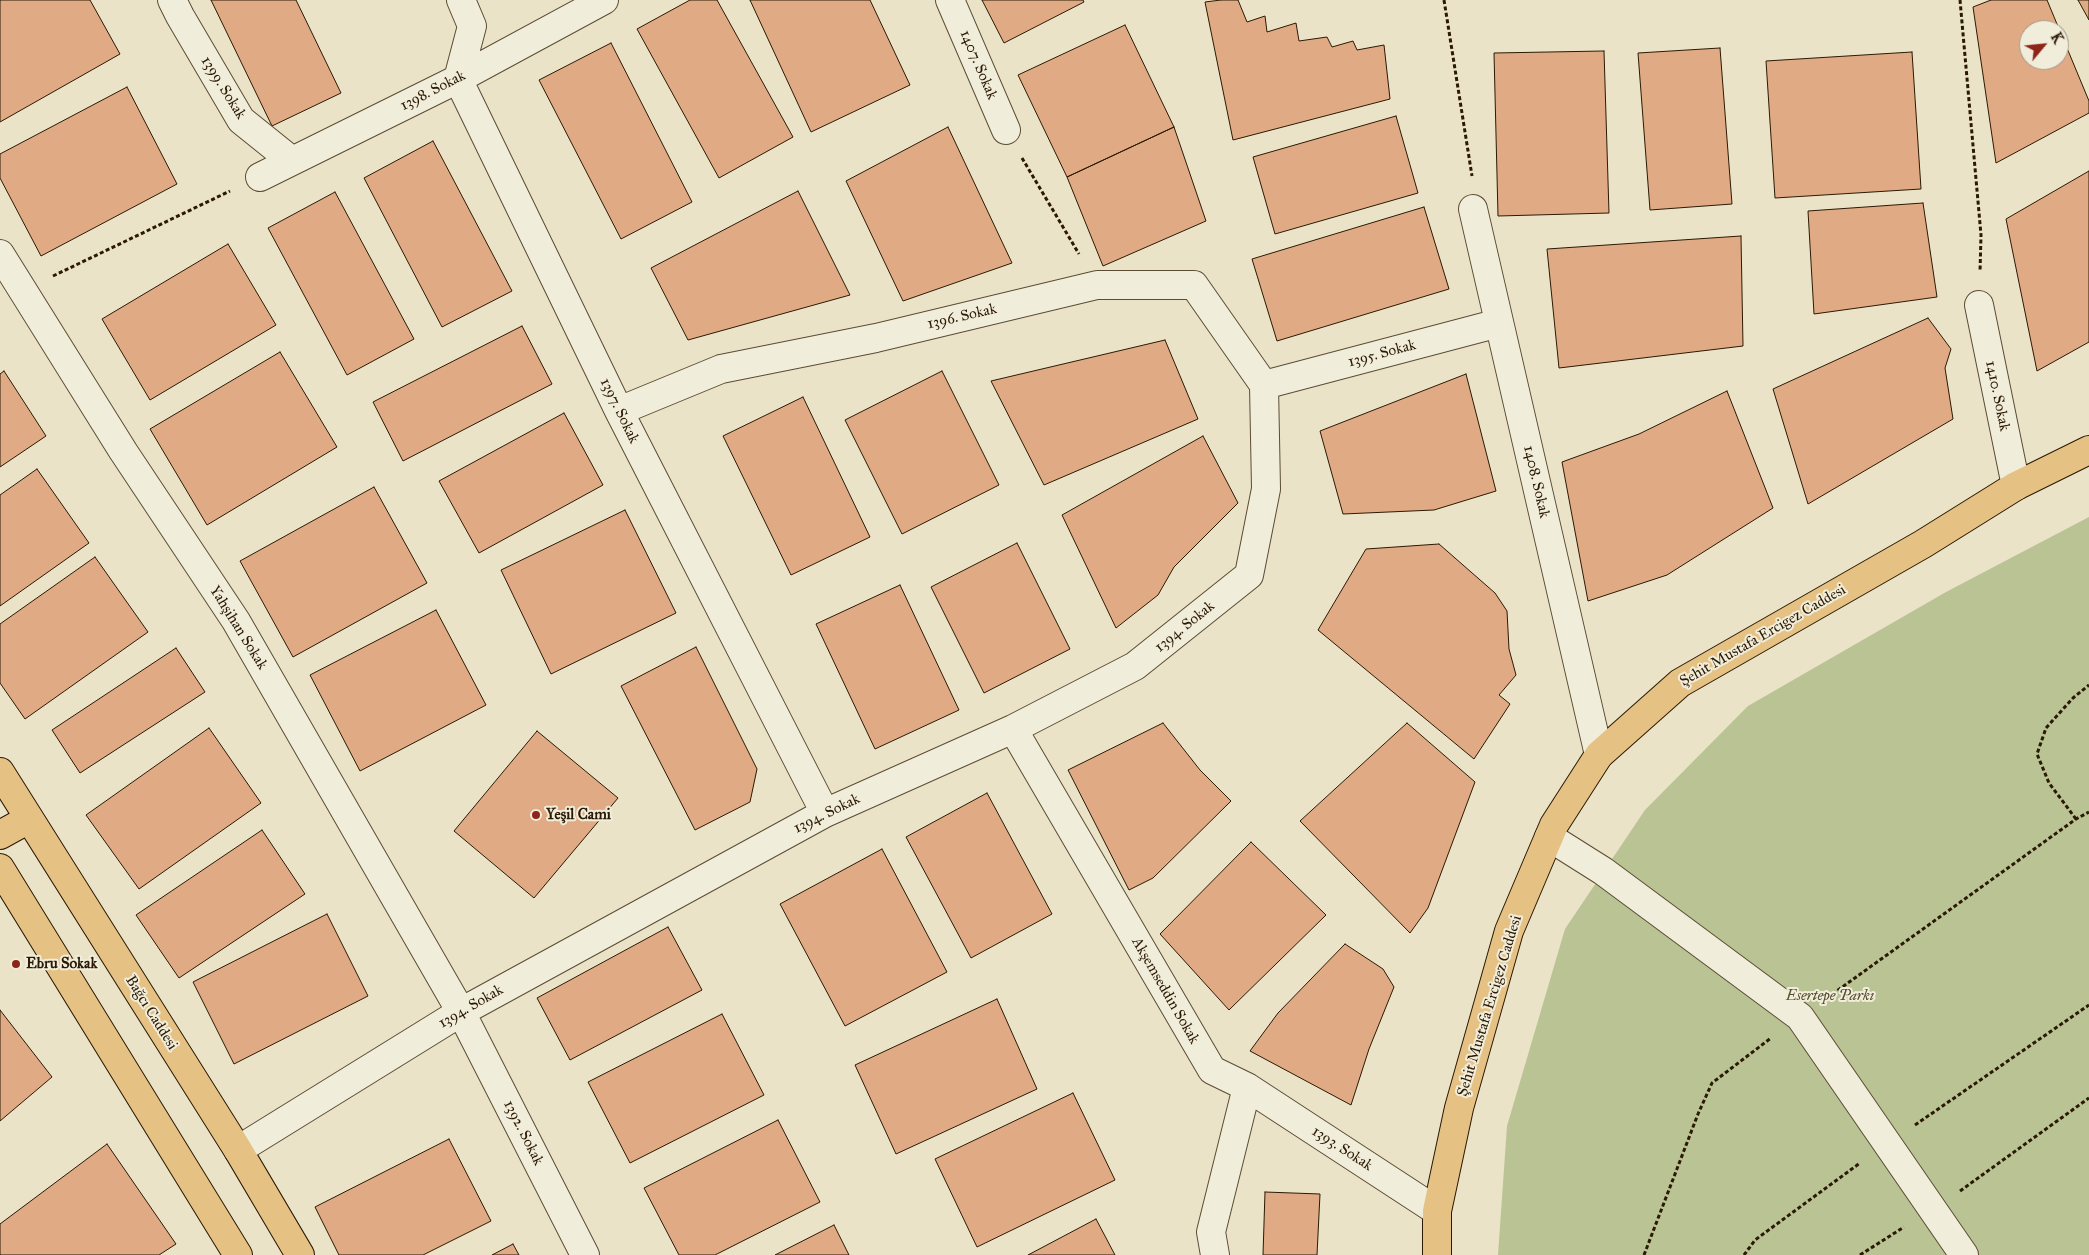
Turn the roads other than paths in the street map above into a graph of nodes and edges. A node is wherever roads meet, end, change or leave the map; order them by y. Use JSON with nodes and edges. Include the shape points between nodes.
{"nodes":[{"id":1,"x":172,"y":0,"type":"edge"},
{"id":2,"x":461,"y":0,"type":"edge"},
{"id":3,"x":604,"y":0,"type":"edge"},
{"id":4,"x":950,"y":0,"type":"edge"},
{"id":5,"x":458,"y":79,"type":"junction"},
{"id":6,"x":1006,"y":130,"type":"road end"},
{"id":7,"x":292,"y":161,"type":"junction"},
{"id":8,"x":260,"y":177,"type":"road end"},
{"id":9,"x":1472,"y":209,"type":"road end"},
{"id":10,"x":0,"y":254,"type":"edge"},
{"id":11,"x":1978,"y":306,"type":"road end"},
{"id":12,"x":1499,"y":324,"type":"junction"},
{"id":13,"x":1264,"y":386,"type":"junction"},
{"id":14,"x":619,"y":411,"type":"junction"},
{"id":15,"x":2089,"y":450,"type":"edge"},
{"id":16,"x":2016,"y":486,"type":"junction"},
{"id":17,"x":1013,"y":729,"type":"junction"},
{"id":18,"x":1599,"y":755,"type":"junction"},
{"id":19,"x":0,"y":772,"type":"edge"},
{"id":20,"x":825,"y":813,"type":"junction"},
{"id":21,"x":29,"y":819,"type":"junction"},
{"id":22,"x":0,"y":835,"type":"edge"},
{"id":23,"x":1549,"y":837,"type":"junction"},
{"id":24,"x":0,"y":868,"type":"edge"},
{"id":25,"x":461,"y":1012,"type":"junction"},
{"id":26,"x":1246,"y":1086,"type":"junction"},
{"id":27,"x":238,"y":1150,"type":"junction"},
{"id":28,"x":1437,"y":1211,"type":"junction"},
{"id":29,"x":238,"y":1255,"type":"edge"},
{"id":30,"x":300,"y":1255,"type":"edge"},
{"id":31,"x":585,"y":1255,"type":"edge"},
{"id":32,"x":1215,"y":1255,"type":"edge"},
{"id":33,"x":1437,"y":1255,"type":"edge"},
{"id":34,"x":1964,"y":1255,"type":"edge"}],
"edges":[{"from":1,"to":7,"type":"street","name":"1399. Sokak","via":[[241,120]]},
{"from":2,"to":5,"type":"street","via":[[472,26]]},
{"from":3,"to":5,"type":"street","name":"1398. Sokak"},
{"from":4,"to":6,"type":"street","name":"1407. Sokak"},
{"from":5,"to":7,"type":"street","name":"1398. Sokak"},
{"from":5,"to":14,"type":"street","name":"1397. Sokak"},
{"from":7,"to":8,"type":"street","name":"1398. Sokak"},
{"from":9,"to":12,"type":"street","name":"1408. Sokak"},
{"from":10,"to":25,"type":"street","name":"Yahşihan Sokak","via":[[123,451],[236,620]]},
{"from":11,"to":16,"type":"street","name":"1410. Sokak"},
{"from":12,"to":13,"type":"street","name":"1395. Sokak"},
{"from":12,"to":18,"type":"street","name":"1408. Sokak"},
{"from":13,"to":14,"type":"street","name":"1396. Sokak","via":[[1194,286],[1097,285],[876,338],[721,369]]},
{"from":13,"to":17,"type":"street","name":"1394. Sokak","via":[[1266,489],[1249,575],[1135,666]]},
{"from":14,"to":20,"type":"street","name":"1397. Sokak"},
{"from":15,"to":16,"type":"main road","name":"Şehit Mustafa Ercigez Caddesi"},
{"from":16,"to":18,"type":"main road","name":"Şehit Mustafa Ercigez Caddesi","via":[[1923,544],[1680,683]]},
{"from":17,"to":20,"type":"street","name":"1394. Sokak"},
{"from":17,"to":26,"type":"street","name":"Akşemseddin Sokak","via":[[1212,1070]]},
{"from":18,"to":23,"type":"main road","name":"Şehit Mustafa Ercigez Caddesi"},
{"from":19,"to":21,"type":"main road","name":"Bağcı Caddesi"},
{"from":20,"to":25,"type":"street","name":"1394. Sokak"},
{"from":21,"to":22,"type":"main road"},
{"from":21,"to":27,"type":"main road","name":"Bağcı Caddesi"},
{"from":23,"to":28,"type":"main road","name":"Şehit Mustafa Ercigez Caddesi","via":[[1509,931],[1459,1108]]},
{"from":23,"to":34,"type":"street","via":[[1603,871],[1800,1016]]},
{"from":24,"to":29,"type":"main road"},
{"from":25,"to":27,"type":"street","name":"1394. Sokak"},
{"from":25,"to":31,"type":"street","name":"1392. Sokak"},
{"from":26,"to":28,"type":"street","name":"1393. Sokak"},
{"from":26,"to":32,"type":"street","via":[[1212,1232]]},
{"from":27,"to":30,"type":"main road","name":"Bağcı Caddesi"},
{"from":28,"to":33,"type":"main road","name":"Şehit Mustafa Ercigez Caddesi"}]}
